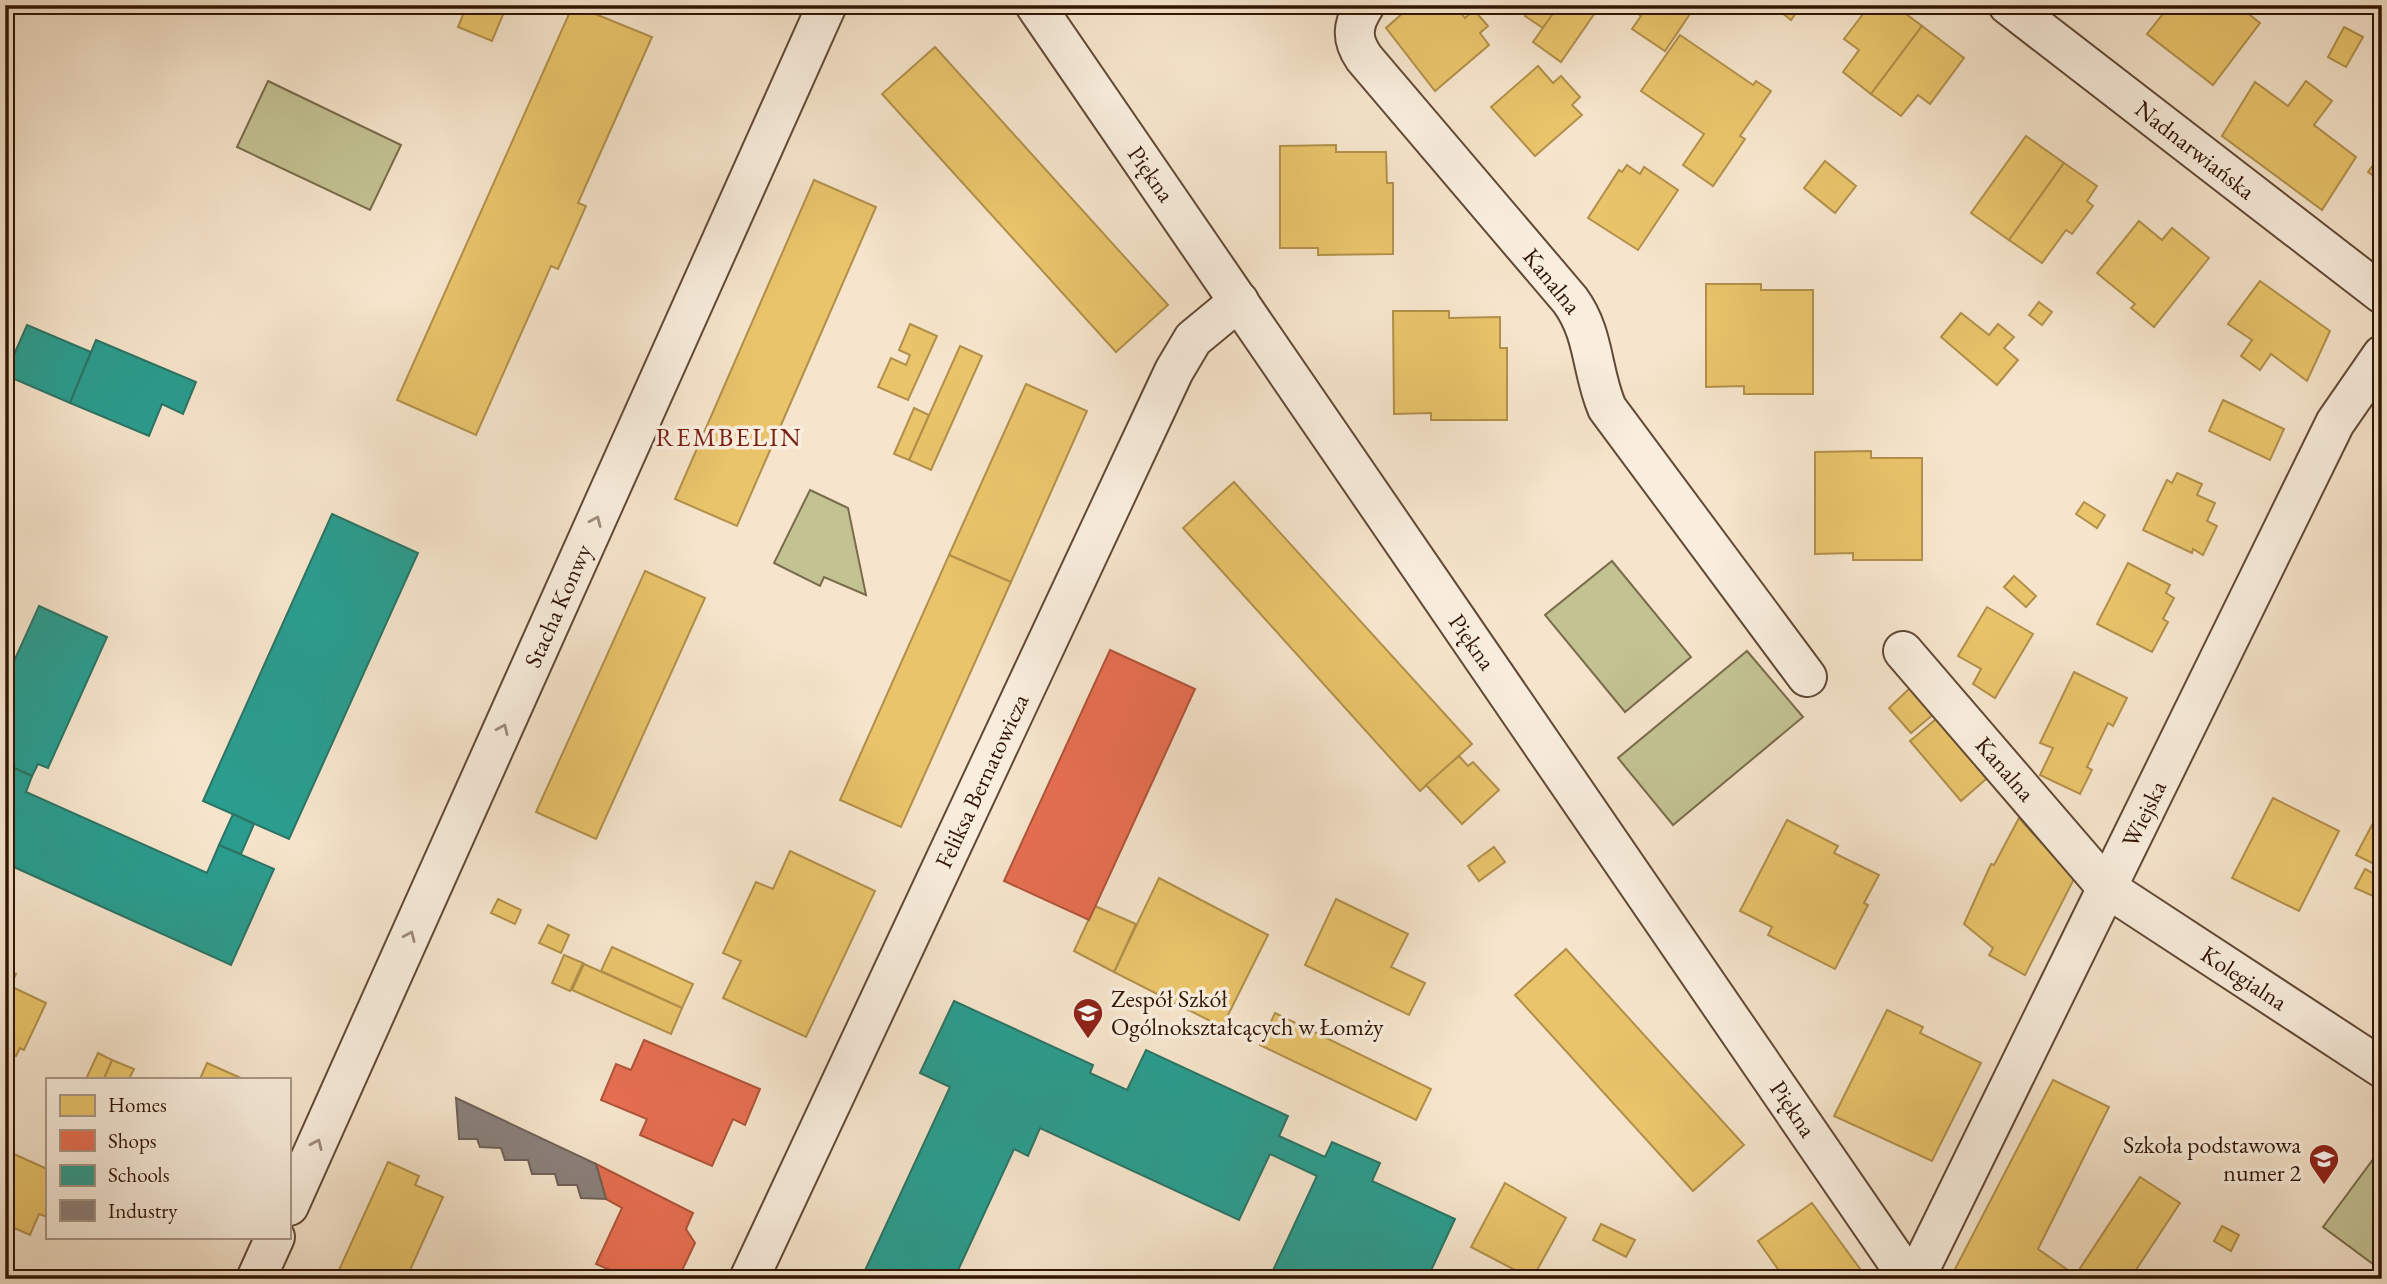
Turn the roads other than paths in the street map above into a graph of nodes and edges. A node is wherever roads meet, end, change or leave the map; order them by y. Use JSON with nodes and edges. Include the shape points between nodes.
{"nodes":[{"id":1,"x":827,"y":5,"type":"edge"},
{"id":2,"x":1035,"y":5,"type":"edge"},
{"id":3,"x":1365,"y":5,"type":"edge"},
{"id":4,"x":2008,"y":5,"type":"edge"},
{"id":5,"x":2382,"y":294,"type":"edge"},
{"id":6,"x":1239,"y":301,"type":"junction"},
{"id":7,"x":2382,"y":355,"type":"edge"},
{"id":8,"x":1903,"y":651,"type":"dead end"},
{"id":9,"x":1807,"y":677,"type":"dead end"},
{"id":10,"x":2107,"y":888,"type":"junction"},
{"id":11,"x":2382,"y":1068,"type":"edge"},
{"id":12,"x":290,"y":1204,"type":"edge"},
{"id":13,"x":275,"y":1238,"type":"edge"},
{"id":14,"x":256,"y":1279,"type":"edge"},
{"id":15,"x":749,"y":1279,"type":"edge"},
{"id":16,"x":1909,"y":1279,"type":"edge"},
{"id":17,"x":1915,"y":1279,"type":"edge"}],
"edges":[{"from":12,"to":1,"type":"street","name":"Stacha Konwy","one_way":true},
{"from":2,"to":6,"type":"street","name":"Piękna"},
{"from":3,"to":9,"type":"street","name":"Kanalna","via":[[1355,20],[1354,43],[1570,300],[1588,329],[1607,408]]},
{"from":4,"to":5,"type":"street","name":"Nadnarwiańska"},
{"from":6,"to":15,"type":"street","name":"Feliksa Bernatowicza","via":[[1193,338],[1174,372]]},
{"from":6,"to":16,"type":"street","name":"Piękna"},
{"from":7,"to":10,"type":"street","name":"Wiejska","via":[[2335,423]]},
{"from":8,"to":10,"type":"street","name":"Kanalna"},
{"from":10,"to":11,"type":"street","name":"Kolegialna"},
{"from":10,"to":17,"type":"street","name":"Wiejska"},
{"from":13,"to":14,"type":"street"}]}
